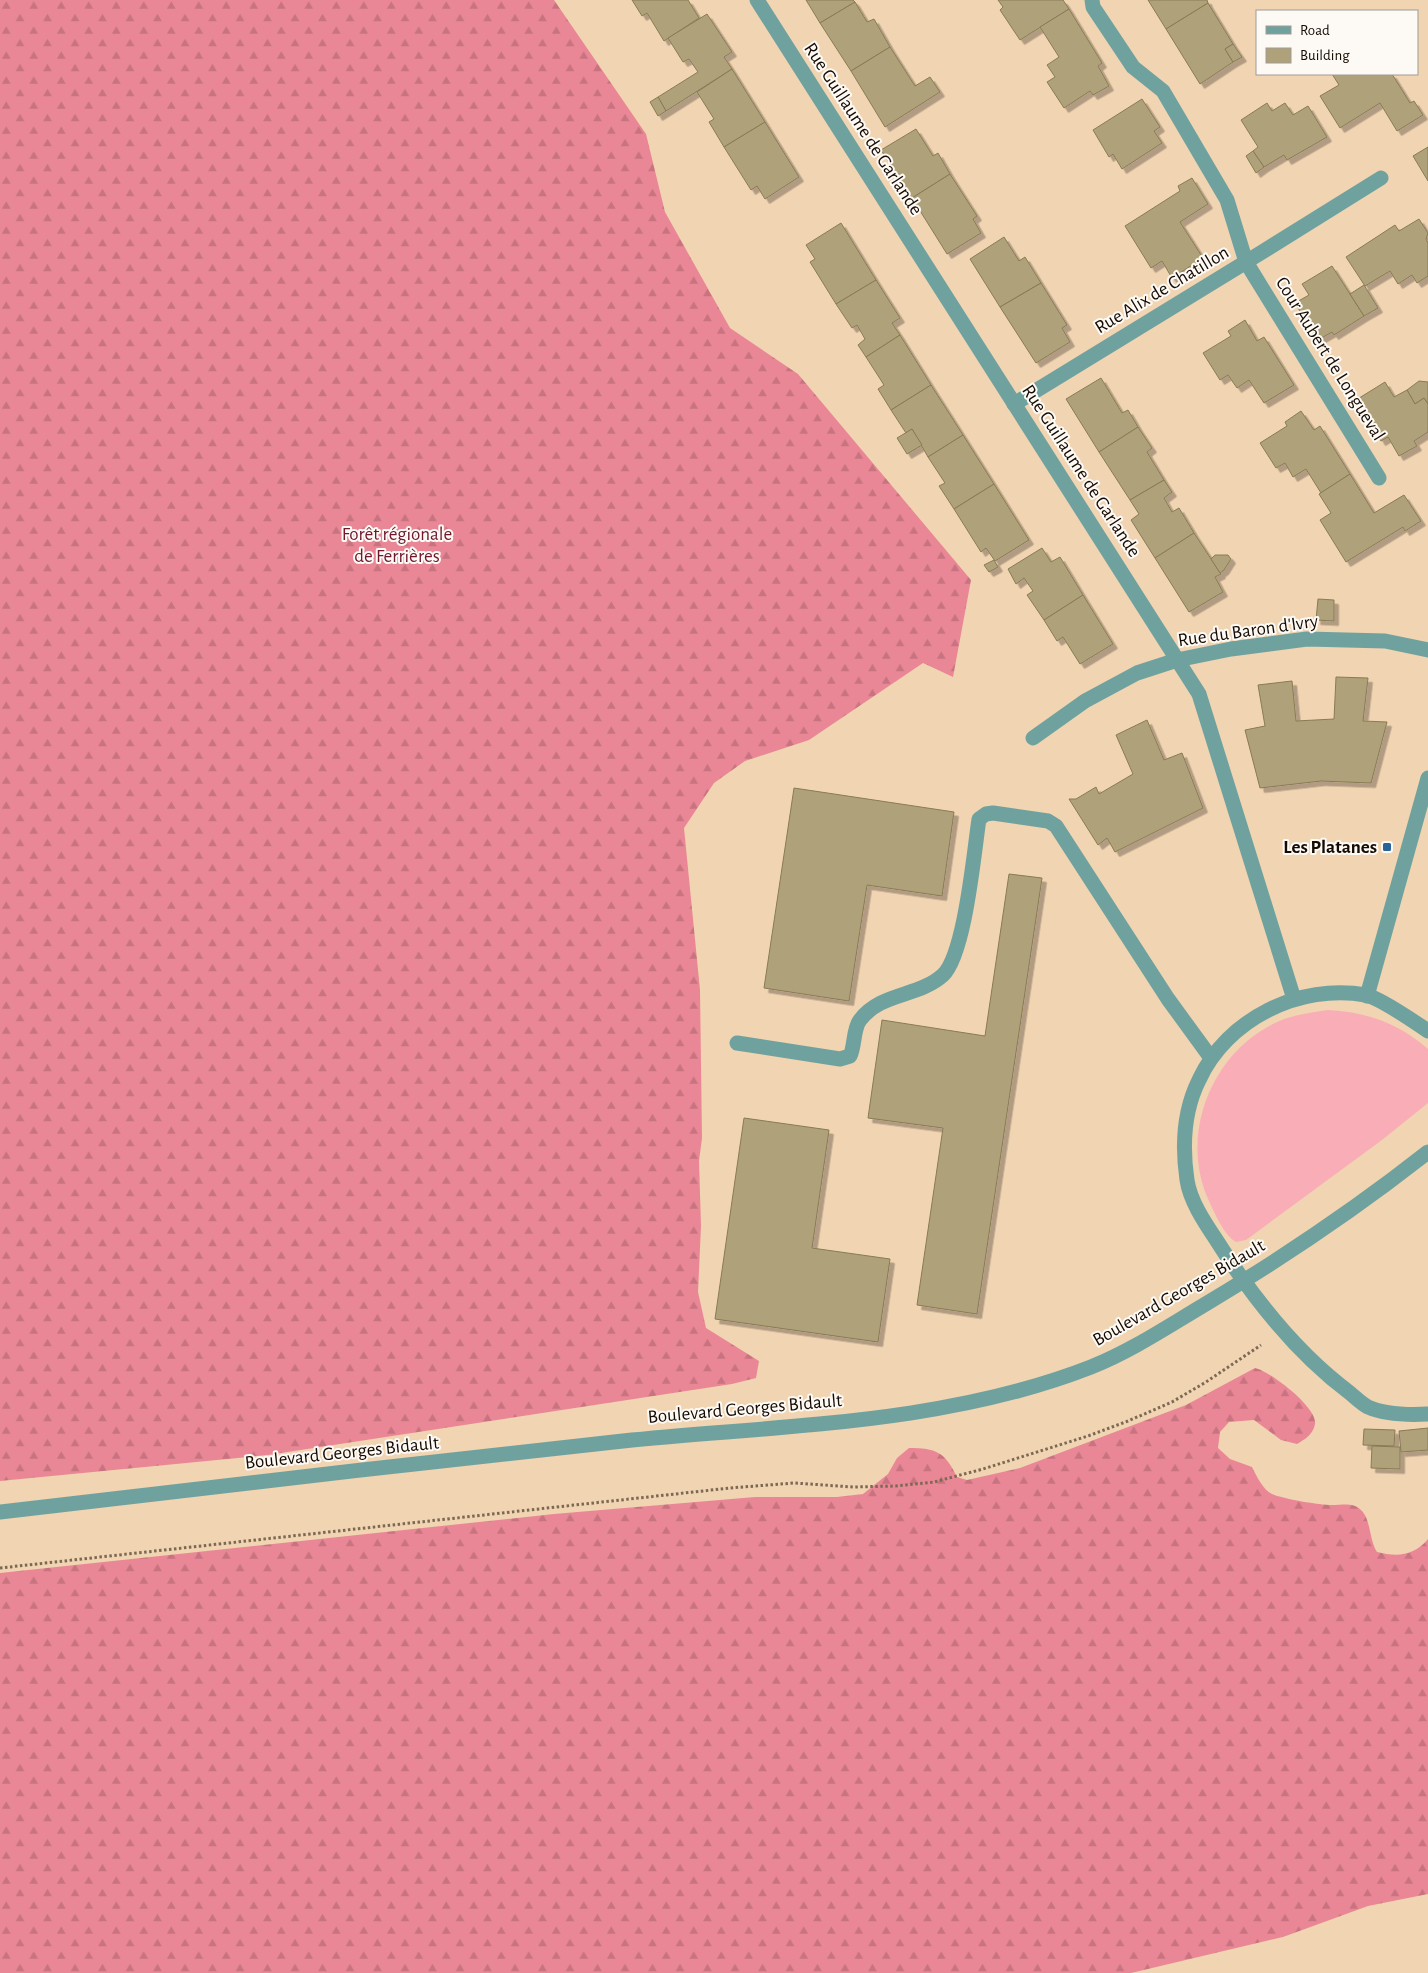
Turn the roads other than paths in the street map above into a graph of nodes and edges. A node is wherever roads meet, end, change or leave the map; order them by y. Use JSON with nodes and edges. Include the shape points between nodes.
{"nodes":[{"id":1,"x":757,"y":0,"type":"edge"},
{"id":2,"x":1092,"y":0,"type":"edge"},
{"id":3,"x":1382,"y":178,"type":"dead end"},
{"id":4,"x":1246,"y":262,"type":"junction"},
{"id":5,"x":1014,"y":404,"type":"junction"},
{"id":6,"x":1379,"y":478,"type":"dead end"},
{"id":7,"x":1428,"y":650,"type":"edge"},
{"id":8,"x":1177,"y":660,"type":"junction"},
{"id":9,"x":1033,"y":738,"type":"dead end"},
{"id":10,"x":1428,"y":778,"type":"edge"},
{"id":11,"x":1367,"y":996,"type":"junction"},
{"id":12,"x":1294,"y":999,"type":"junction"},
{"id":13,"x":1428,"y":1031,"type":"edge"},
{"id":14,"x":737,"y":1043,"type":"dead end"},
{"id":15,"x":1211,"y":1058,"type":"junction"},
{"id":16,"x":1428,"y":1152,"type":"edge"},
{"id":17,"x":1243,"y":1282,"type":"junction"},
{"id":18,"x":1428,"y":1414,"type":"edge"},
{"id":19,"x":0,"y":1512,"type":"edge"}],
"edges":[{"from":1,"to":5,"type":"street","name":"Rue Guillaume de Garlande"},
{"from":2,"to":4,"type":"street","name":"Rue Alix de Chatillon","via":[[1133,67],[1163,90],[1227,200]]},
{"from":3,"to":4,"type":"street"},
{"from":4,"to":5,"type":"street","name":"Rue Alix de Chatillon"},
{"from":4,"to":6,"type":"street","name":"Cour Aubert de Longueval"},
{"from":5,"to":8,"type":"street","name":"Rue Guillaume de Garlande"},
{"from":7,"to":8,"type":"street","name":"Rue du Baron d'Ivry","via":[[1385,641],[1308,640],[1232,649]]},
{"from":8,"to":9,"type":"street","name":"Rue du Baron d'Ivry","via":[[1128,678],[1085,701]]},
{"from":8,"to":12,"type":"street","name":"Rue Guillaume de Garlande","via":[[1198,694],[1214,740]]},
{"from":10,"to":11,"type":"street"},
{"from":11,"to":12,"type":"street","via":[[1316,994]]},
{"from":11,"to":13,"type":"street"},
{"from":12,"to":15,"type":"street","via":[[1245,1024]]},
{"from":14,"to":15,"type":"street","via":[[840,1059],[850,1056],[858,1022],[866,1014],[881,1002],[929,985],[944,974],[960,937],[979,819],[994,813],[1048,821],[1056,826],[1168,999]]},
{"from":15,"to":17,"type":"street","via":[[1199,1079],[1187,1118],[1188,1182],[1206,1224]]},
{"from":16,"to":17,"type":"street","name":"Boulevard Georges Bidault","via":[[1385,1186]]},
{"from":17,"to":18,"type":"street","via":[[1323,1373],[1368,1407],[1403,1415]]},
{"from":17,"to":19,"type":"street","name":"Boulevard Georges Bidault","via":[[1094,1366],[1018,1391],[957,1405],[889,1416],[613,1442]]}]}
